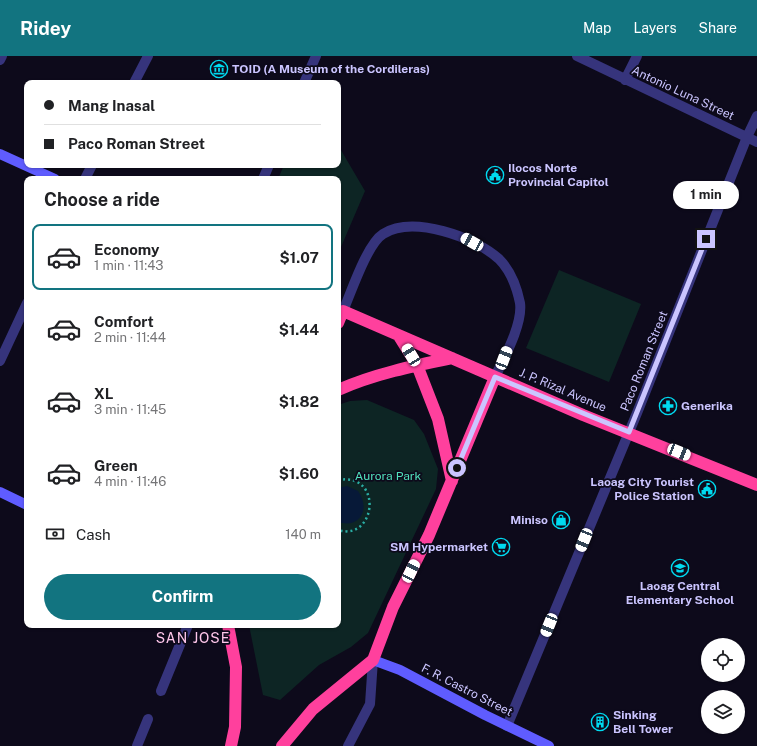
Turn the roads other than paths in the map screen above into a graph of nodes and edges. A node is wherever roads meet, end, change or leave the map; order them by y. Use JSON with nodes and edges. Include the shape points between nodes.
{"nodes":[{"id":1,"x":2,"y":56,"type":"edge"},
{"id":2,"x":148,"y":56,"type":"edge"},
{"id":3,"x":316,"y":56,"type":"edge"},
{"id":4,"x":576,"y":56,"type":"edge"},
{"id":5,"x":637,"y":56,"type":"edge"},
{"id":6,"x":0,"y":60,"type":"edge"},
{"id":7,"x":136,"y":80,"type":"edge"},
{"id":8,"x":305,"y":80,"type":"edge"},
{"id":9,"x":625,"y":80,"type":"junction"},
{"id":10,"x":757,"y":116,"type":"edge"},
{"id":11,"x":747,"y":137,"type":"junction"},
{"id":12,"x":757,"y":142,"type":"edge"},
{"id":13,"x":0,"y":154,"type":"edge"},
{"id":14,"x":24,"y":165,"type":"edge"},
{"id":15,"x":31,"y":168,"type":"edge"},
{"id":16,"x":48,"y":176,"type":"edge"},
{"id":17,"x":341,"y":308,"type":"edge"},
{"id":18,"x":24,"y":309,"type":"edge"},
{"id":19,"x":341,"y":310,"type":"edge"},
{"id":20,"x":399,"y":336,"type":"junction"},
{"id":21,"x":452,"y":358,"type":"junction"},
{"id":22,"x":0,"y":361,"type":"edge"},
{"id":23,"x":417,"y":365,"type":"junction"},
{"id":24,"x":495,"y":377,"type":"junction"},
{"id":25,"x":341,"y":389,"type":"edge"},
{"id":26,"x":629,"y":432,"type":"junction"},
{"id":27,"x":452,"y":481,"type":"junction"},
{"id":28,"x":757,"y":485,"type":"edge"},
{"id":29,"x":0,"y":492,"type":"edge"},
{"id":30,"x":24,"y":504,"type":"edge"},
{"id":31,"x":187,"y":628,"type":"edge"},
{"id":32,"x":229,"y":628,"type":"edge"},
{"id":33,"x":373,"y":660,"type":"junction"},
{"id":34,"x":161,"y":691,"type":"dead end"},
{"id":35,"x":148,"y":718,"type":"dead end"},
{"id":36,"x":507,"y":726,"type":"junction"},
{"id":37,"x":137,"y":746,"type":"edge"},
{"id":38,"x":232,"y":746,"type":"edge"},
{"id":39,"x":282,"y":746,"type":"edge"},
{"id":40,"x":348,"y":746,"type":"edge"},
{"id":41,"x":548,"y":746,"type":"edge"}],
"edges":[{"from":1,"to":6,"type":"street"},
{"from":2,"to":7,"type":"street"},
{"from":3,"to":8,"type":"street"},
{"from":4,"to":9,"type":"street","name":"Antonio Luna Street"},
{"from":5,"to":9,"type":"street"},
{"from":9,"to":11,"type":"street","name":"Antonio Luna Street"},
{"from":10,"to":11,"type":"street","name":"Paco Roman Street"},
{"from":11,"to":12,"type":"street","name":"Antonio Luna Street"},
{"from":11,"to":26,"type":"street","name":"Paco Roman Street"},
{"from":13,"to":14,"type":"main road"},
{"from":15,"to":16,"type":"main road"},
{"from":17,"to":24,"type":"street","via":[[372,246],[382,234],[410,227],[462,236],[499,260],[514,283],[520,304],[517,325]]},
{"from":18,"to":22,"type":"street"},
{"from":19,"to":20,"type":"highway","name":"J. P. Rizal Avenue"},
{"from":20,"to":21,"type":"highway","name":"J. P. Rizal Avenue"},
{"from":20,"to":23,"type":"highway"},
{"from":21,"to":23,"type":"highway"},
{"from":21,"to":24,"type":"highway","name":"J. P. Rizal Avenue"},
{"from":23,"to":25,"type":"highway","via":[[362,379]]},
{"from":23,"to":27,"type":"highway","via":[[438,419]]},
{"from":24,"to":26,"type":"highway","name":"J. P. Rizal Avenue"},
{"from":24,"to":27,"type":"highway"},
{"from":26,"to":28,"type":"highway","name":"J. P. Rizal Avenue"},
{"from":26,"to":36,"type":"street","name":"Paco Roman Street"},
{"from":27,"to":33,"type":"highway","via":[[429,535],[393,607]]},
{"from":29,"to":30,"type":"main road"},
{"from":31,"to":34,"type":"street"},
{"from":32,"to":38,"type":"highway","via":[[236,667],[236,720]]},
{"from":33,"to":36,"type":"main road","name":"F. R. Castro Street","via":[[400,670]]},
{"from":33,"to":39,"type":"highway","via":[[313,709]]},
{"from":33,"to":40,"type":"street","via":[[370,704]]},
{"from":35,"to":37,"type":"street"},
{"from":36,"to":41,"type":"main road","name":"F. R. Castro Street"}]}
